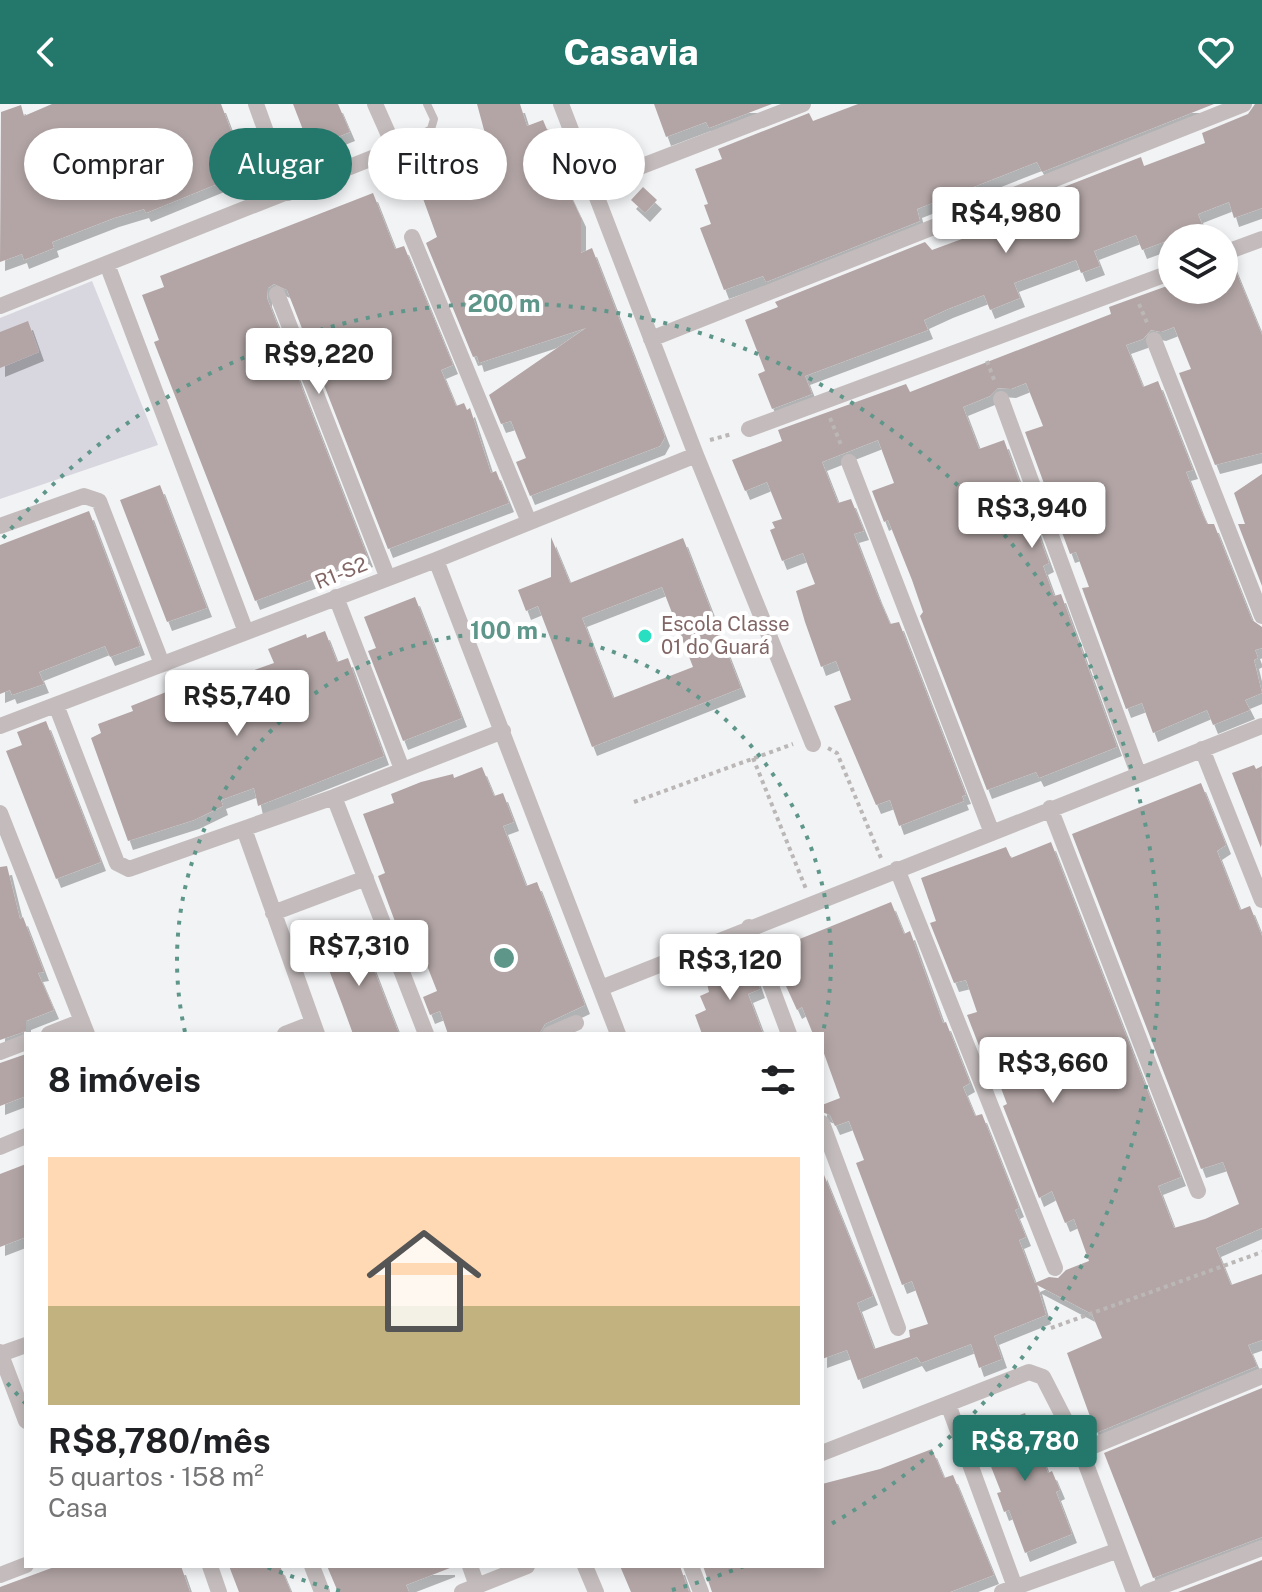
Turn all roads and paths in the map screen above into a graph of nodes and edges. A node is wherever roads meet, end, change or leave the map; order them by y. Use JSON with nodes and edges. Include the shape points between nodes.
{"nodes":[{"id":1,"x":256,"y":104,"type":"edge"},
{"id":2,"x":375,"y":104,"type":"edge"},
{"id":3,"x":427,"y":104,"type":"edge"},
{"id":4,"x":561,"y":104,"type":"edge"},
{"id":5,"x":803,"y":104,"type":"edge"},
{"id":6,"x":1244,"y":104,"type":"edge"},
{"id":7,"x":265,"y":128,"type":"edge"},
{"id":8,"x":386,"y":128,"type":"edge"},
{"id":9,"x":431,"y":128,"type":"edge"},
{"id":10,"x":570,"y":128,"type":"edge"},
{"id":11,"x":645,"y":165,"type":"edge"},
{"id":12,"x":270,"y":200,"type":"edge"},
{"id":13,"x":599,"y":200,"type":"edge"},
{"id":14,"x":412,"y":237,"type":"dead end"},
{"id":15,"x":1262,"y":239,"type":"edge"},
{"id":16,"x":1238,"y":248,"type":"edge"},
{"id":17,"x":107,"y":264,"type":"junction"},
{"id":18,"x":1158,"y":277,"type":"edge"},
{"id":19,"x":1132,"y":287,"type":"junction"},
{"id":20,"x":277,"y":294,"type":"dead end"},
{"id":21,"x":0,"y":306,"type":"edge"},
{"id":22,"x":651,"y":339,"type":"junction"},
{"id":23,"x":1154,"y":340,"type":"joint"},
{"id":24,"x":981,"y":343,"type":"junction"},
{"id":25,"x":1001,"y":399,"type":"joint"},
{"id":26,"x":823,"y":401,"type":"junction"},
{"id":27,"x":749,"y":429,"type":"joint"},
{"id":28,"x":694,"y":450,"type":"junction"},
{"id":29,"x":849,"y":462,"type":"joint"},
{"id":30,"x":529,"y":522,"type":"junction"},
{"id":31,"x":0,"y":526,"type":"edge"},
{"id":32,"x":436,"y":560,"type":"junction"},
{"id":33,"x":387,"y":576,"type":"junction"},
{"id":34,"x":336,"y":597,"type":"junction"},
{"id":35,"x":1262,"y":616,"type":"edge"},
{"id":36,"x":246,"y":632,"type":"junction"},
{"id":37,"x":162,"y":664,"type":"junction"},
{"id":38,"x":56,"y":705,"type":"junction"},
{"id":39,"x":0,"y":726,"type":"edge"},
{"id":40,"x":1262,"y":726,"type":"edge"},
{"id":41,"x":503,"y":731,"type":"junction"},
{"id":42,"x":791,"y":736,"type":"dead end"},
{"id":43,"x":795,"y":743,"type":"junction"},
{"id":44,"x":813,"y":744,"type":"junction"},
{"id":45,"x":1202,"y":749,"type":"junction"},
{"id":46,"x":753,"y":758,"type":"junction"},
{"id":47,"x":402,"y":769,"type":"junction"},
{"id":48,"x":1138,"y":773,"type":"junction"},
{"id":49,"x":334,"y":797,"type":"junction"},
{"id":50,"x":634,"y":802,"type":"dead end"},
{"id":51,"x":1050,"y":808,"type":"junction"},
{"id":52,"x":0,"y":813,"type":"edge"},
{"id":53,"x":244,"y":829,"type":"junction"},
{"id":54,"x":992,"y":833,"type":"junction"},
{"id":55,"x":893,"y":871,"type":"junction"},
{"id":56,"x":366,"y":878,"type":"junction"},
{"id":57,"x":1262,"y":900,"type":"edge"},
{"id":58,"x":812,"y":903,"type":"junction"},
{"id":59,"x":273,"y":913,"type":"junction"},
{"id":60,"x":749,"y":927,"type":"junction"},
{"id":61,"x":601,"y":988,"type":"junction"},
{"id":62,"x":576,"y":1023,"type":"dead end"},
{"id":63,"x":85,"y":1028,"type":"edge"},
{"id":64,"x":315,"y":1029,"type":"edge"},
{"id":65,"x":61,"y":1032,"type":"edge"},
{"id":66,"x":425,"y":1032,"type":"edge"},
{"id":67,"x":555,"y":1032,"type":"edge"},
{"id":68,"x":617,"y":1032,"type":"edge"},
{"id":69,"x":788,"y":1032,"type":"edge"},
{"id":70,"x":24,"y":1043,"type":"edge"},
{"id":71,"x":0,"y":1052,"type":"edge"},
{"id":72,"x":824,"y":1128,"type":"edge"},
{"id":73,"x":24,"y":1137,"type":"edge"},
{"id":74,"x":0,"y":1147,"type":"edge"},
{"id":75,"x":1198,"y":1191,"type":"dead end"},
{"id":76,"x":1262,"y":1252,"type":"edge"},
{"id":77,"x":1055,"y":1268,"type":"dead end"},
{"id":78,"x":898,"y":1328,"type":"dead end"},
{"id":79,"x":1051,"y":1328,"type":"dead end"},
{"id":80,"x":24,"y":1346,"type":"edge"},
{"id":81,"x":0,"y":1353,"type":"edge"},
{"id":82,"x":1262,"y":1376,"type":"edge"},
{"id":83,"x":948,"y":1404,"type":"junction"},
{"id":84,"x":24,"y":1416,"type":"edge"},
{"id":85,"x":1081,"y":1451,"type":"junction"},
{"id":86,"x":824,"y":1452,"type":"edge"},
{"id":87,"x":1262,"y":1548,"type":"edge"},
{"id":88,"x":1116,"y":1551,"type":"junction"},
{"id":89,"x":24,"y":1566,"type":"edge"},
{"id":90,"x":211,"y":1568,"type":"edge"},
{"id":91,"x":313,"y":1568,"type":"edge"},
{"id":92,"x":470,"y":1568,"type":"edge"},
{"id":93,"x":522,"y":1568,"type":"edge"},
{"id":94,"x":586,"y":1568,"type":"edge"},
{"id":95,"x":692,"y":1568,"type":"edge"},
{"id":96,"x":0,"y":1575,"type":"edge"},
{"id":97,"x":470,"y":1589,"type":"edge"},
{"id":98,"x":1008,"y":1590,"type":"edge"},
{"id":99,"x":219,"y":1592,"type":"edge"},
{"id":100,"x":322,"y":1592,"type":"edge"},
{"id":101,"x":596,"y":1592,"type":"edge"},
{"id":102,"x":701,"y":1592,"type":"edge"},
{"id":103,"x":1134,"y":1592,"type":"edge"},
{"id":104,"x":1147,"y":1592,"type":"edge"}],
"edges":[{"from":1,"to":7,"type":"street"},
{"from":2,"to":8,"type":"street"},
{"from":3,"to":9,"type":"lane","via":[[434,119]]},
{"from":4,"to":10,"type":"street"},
{"from":5,"to":11,"type":"street"},
{"from":6,"to":22,"type":"street"},
{"from":12,"to":17,"type":"street"},
{"from":13,"to":22,"type":"street"},
{"from":14,"to":30,"type":"street"},
{"from":15,"to":16,"type":"street"},
{"from":17,"to":21,"type":"street"},
{"from":17,"to":36,"type":"street"},
{"from":18,"to":19,"type":"street"},
{"from":19,"to":23,"type":"path"},
{"from":19,"to":24,"type":"street"},
{"from":20,"to":33,"type":"street"},
{"from":22,"to":28,"type":"street"},
{"from":23,"to":35,"type":"street"},
{"from":24,"to":25,"type":"path"},
{"from":24,"to":26,"type":"street"},
{"from":25,"to":48,"type":"street"},
{"from":26,"to":27,"type":"street"},
{"from":26,"to":29,"type":"path"},
{"from":27,"to":28,"type":"path"},
{"from":28,"to":30,"type":"street","name":"R1-S2"},
{"from":28,"to":44,"type":"street"},
{"from":29,"to":54,"type":"street"},
{"from":30,"to":32,"type":"street","name":"R1-S2"},
{"from":31,"to":37,"type":"street","via":[[84,496],[99,501]]},
{"from":32,"to":33,"type":"street","name":"R1-S2"},
{"from":32,"to":41,"type":"street"},
{"from":33,"to":34,"type":"street","name":"R1-S2"},
{"from":34,"to":36,"type":"street","name":"R1-S2"},
{"from":34,"to":47,"type":"street"},
{"from":36,"to":37,"type":"street","name":"R1-S2"},
{"from":37,"to":38,"type":"street","name":"R1-S2"},
{"from":38,"to":39,"type":"street","name":"R1-S2"},
{"from":38,"to":53,"type":"street","via":[[120,867],[129,869]]},
{"from":40,"to":45,"type":"street"},
{"from":41,"to":47,"type":"street"},
{"from":41,"to":61,"type":"street"},
{"from":42,"to":43,"type":"path"},
{"from":43,"to":44,"type":"path"},
{"from":43,"to":46,"type":"path"},
{"from":44,"to":55,"type":"path","via":[[837,753]]},
{"from":45,"to":48,"type":"street"},
{"from":45,"to":57,"type":"street"},
{"from":46,"to":50,"type":"path"},
{"from":46,"to":58,"type":"path"},
{"from":47,"to":49,"type":"street"},
{"from":48,"to":51,"type":"street"},
{"from":49,"to":53,"type":"street"},
{"from":49,"to":56,"type":"street"},
{"from":51,"to":54,"type":"street"},
{"from":51,"to":75,"type":"street"},
{"from":52,"to":63,"type":"street"},
{"from":53,"to":59,"type":"street"},
{"from":54,"to":55,"type":"street"},
{"from":55,"to":58,"type":"street"},
{"from":55,"to":77,"type":"street"},
{"from":56,"to":59,"type":"street"},
{"from":56,"to":66,"type":"street"},
{"from":58,"to":60,"type":"street"},
{"from":59,"to":64,"type":"street"},
{"from":60,"to":61,"type":"street"},
{"from":60,"to":69,"type":"street"},
{"from":61,"to":68,"type":"street"},
{"from":62,"to":67,"type":"street"},
{"from":63,"to":65,"type":"street"},
{"from":70,"to":71,"type":"street"},
{"from":72,"to":78,"type":"street"},
{"from":73,"to":74,"type":"street"},
{"from":76,"to":79,"type":"path"},
{"from":80,"to":81,"type":"street"},
{"from":81,"to":84,"type":"street"},
{"from":82,"to":85,"type":"street"},
{"from":83,"to":85,"type":"street","via":[[1036,1372]]},
{"from":83,"to":86,"type":"street"},
{"from":83,"to":98,"type":"street"},
{"from":85,"to":88,"type":"street"},
{"from":87,"to":104,"type":"street"},
{"from":88,"to":98,"type":"street"},
{"from":88,"to":103,"type":"street"},
{"from":89,"to":96,"type":"street"},
{"from":90,"to":99,"type":"street"},
{"from":91,"to":100,"type":"street"},
{"from":92,"to":97,"type":"street"},
{"from":93,"to":97,"type":"street"},
{"from":94,"to":101,"type":"street"},
{"from":95,"to":102,"type":"street"}]}
